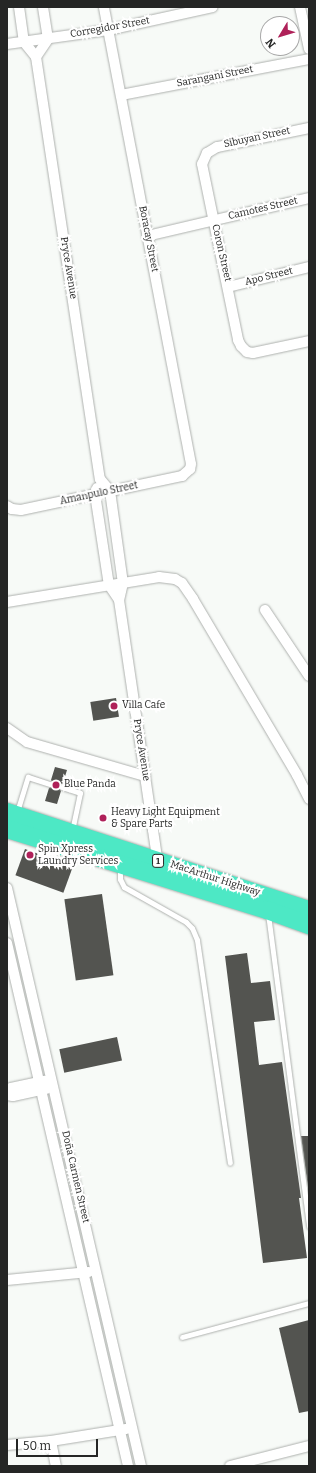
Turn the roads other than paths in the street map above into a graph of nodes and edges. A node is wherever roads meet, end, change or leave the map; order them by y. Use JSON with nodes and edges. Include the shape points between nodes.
{"nodes":[{"id":1,"x":19,"y":7,"type":"edge"},
{"id":2,"x":43,"y":7,"type":"edge"},
{"id":3,"x":104,"y":7,"type":"edge"},
{"id":4,"x":213,"y":7,"type":"edge"},
{"id":5,"x":300,"y":7,"type":"edge"},
{"id":6,"x":108,"y":30,"type":"junction"},
{"id":7,"x":48,"y":38,"type":"junction"},
{"id":8,"x":24,"y":42,"type":"junction"},
{"id":9,"x":7,"y":44,"type":"edge"},
{"id":10,"x":309,"y":49,"type":"edge"},
{"id":11,"x":36,"y":57,"type":"junction"},
{"id":12,"x":309,"y":59,"type":"edge"},
{"id":13,"x":121,"y":95,"type":"junction"},
{"id":14,"x":309,"y":128,"type":"edge"},
{"id":15,"x":207,"y":153,"type":"joint"},
{"id":16,"x":309,"y":198,"type":"edge"},
{"id":17,"x":213,"y":220,"type":"junction"},
{"id":18,"x":148,"y":236,"type":"junction"},
{"id":19,"x":309,"y":267,"type":"edge"},
{"id":20,"x":228,"y":287,"type":"junction"},
{"id":21,"x":309,"y":341,"type":"edge"},
{"id":22,"x":190,"y":471,"type":"joint"},
{"id":23,"x":100,"y":479,"type":"junction"},
{"id":24,"x":110,"y":491,"type":"junction"},
{"id":25,"x":95,"y":494,"type":"junction"},
{"id":26,"x":7,"y":506,"type":"edge"},
{"id":27,"x":124,"y":582,"type":"junction"},
{"id":28,"x":109,"y":585,"type":"junction"},
{"id":29,"x":119,"y":600,"type":"junction"},
{"id":30,"x":7,"y":602,"type":"edge"},
{"id":31,"x":265,"y":610,"type":"dead end"},
{"id":32,"x":309,"y":676,"type":"edge"},
{"id":33,"x":7,"y":728,"type":"edge"},
{"id":34,"x":145,"y":776,"type":"junction"},
{"id":35,"x":50,"y":784,"type":"dead end"},
{"id":36,"x":62,"y":787,"type":"dead end"},
{"id":37,"x":309,"y":799,"type":"edge"},
{"id":38,"x":10,"y":819,"type":"edge"},
{"id":39,"x":72,"y":833,"type":"junction"},
{"id":40,"x":120,"y":865,"type":"junction"},
{"id":41,"x":158,"y":868,"type":"junction"},
{"id":42,"x":7,"y":888,"type":"edge"},
{"id":43,"x":279,"y":910,"type":"junction"},
{"id":44,"x":309,"y":910,"type":"edge"},
{"id":45,"x":309,"y":925,"type":"edge"},
{"id":46,"x":7,"y":943,"type":"edge"},
{"id":47,"x":52,"y":1083,"type":"junction"},
{"id":48,"x":40,"y":1086,"type":"junction"},
{"id":49,"x":7,"y":1091,"type":"edge"},
{"id":50,"x":7,"y":1095,"type":"edge"},
{"id":51,"x":230,"y":1163,"type":"dead end"},
{"id":52,"x":309,"y":1226,"type":"edge"},
{"id":53,"x":97,"y":1271,"type":"junction"},
{"id":54,"x":84,"y":1272,"type":"junction"},
{"id":55,"x":7,"y":1280,"type":"edge"},
{"id":56,"x":309,"y":1303,"type":"edge"},
{"id":57,"x":182,"y":1337,"type":"dead end"},
{"id":58,"x":134,"y":1427,"type":"junction"},
{"id":59,"x":120,"y":1430,"type":"junction"},
{"id":60,"x":51,"y":1441,"type":"junction"},
{"id":61,"x":7,"y":1445,"type":"edge"},
{"id":62,"x":309,"y":1446,"type":"edge"},
{"id":63,"x":56,"y":1466,"type":"edge"},
{"id":64,"x":128,"y":1466,"type":"edge"},
{"id":65,"x":141,"y":1466,"type":"edge"},
{"id":66,"x":230,"y":1466,"type":"edge"}],
"edges":[{"from":1,"to":8,"type":"street"},
{"from":2,"to":7,"type":"street"},
{"from":3,"to":6,"type":"street","name":"Boracay Street"},
{"from":4,"to":6,"type":"street","name":"Corregidor Street"},
{"from":5,"to":10,"type":"street"},
{"from":6,"to":7,"type":"street","name":"Corregidor Street"},
{"from":6,"to":13,"type":"street","name":"Boracay Street"},
{"from":7,"to":8,"type":"street","name":"Corregidor Street"},
{"from":7,"to":11,"type":"street"},
{"from":8,"to":9,"type":"street","name":"Corregidor Street"},
{"from":8,"to":11,"type":"street"},
{"from":11,"to":23,"type":"street","name":"Pryce Avenue"},
{"from":12,"to":13,"type":"street","name":"Sarangani Street"},
{"from":13,"to":18,"type":"street","name":"Boracay Street"},
{"from":14,"to":15,"type":"street","name":"Sibuyan Street","via":[[225,145]]},
{"from":15,"to":17,"type":"street","name":"Coron Street","via":[[202,169]]},
{"from":16,"to":17,"type":"street","name":"Camotes Street"},
{"from":17,"to":18,"type":"street","name":"Camotes Street"},
{"from":17,"to":20,"type":"street","name":"Coron Street"},
{"from":18,"to":22,"type":"street","name":"Boracay Street","via":[[191,464]]},
{"from":19,"to":20,"type":"street","name":"Apo Street"},
{"from":20,"to":21,"type":"street","name":"Coron Street","via":[[238,340],[247,352],[260,352]]},
{"from":22,"to":24,"type":"street","name":"Amanpulo Street","via":[[182,476]]},
{"from":23,"to":24,"type":"street"},
{"from":23,"to":25,"type":"street","name":"Pryce Avenue"},
{"from":24,"to":25,"type":"street","name":"Amanpulo Street"},
{"from":24,"to":27,"type":"street","name":"Pryce Avenue"},
{"from":25,"to":26,"type":"street","name":"Amanpulo Street","via":[[21,510]]},
{"from":25,"to":28,"type":"street","name":"Pryce Avenue"},
{"from":27,"to":28,"type":"street"},
{"from":27,"to":29,"type":"street","name":"Pryce Avenue"},
{"from":27,"to":37,"type":"street","via":[[159,577],[175,579],[182,583]]},
{"from":28,"to":29,"type":"street","name":"Pryce Avenue"},
{"from":28,"to":30,"type":"street"},
{"from":29,"to":34,"type":"street","name":"Pryce Avenue"},
{"from":31,"to":32,"type":"street"},
{"from":33,"to":34,"type":"street","via":[[28,742]]},
{"from":34,"to":41,"type":"street","name":"Pryce Avenue"},
{"from":35,"to":38,"type":"lane","via":[[28,777]]},
{"from":36,"to":39,"type":"lane","via":[[80,792]]},
{"from":38,"to":39,"type":"highway","name":"MacArthur Highway","number":"1"},
{"from":38,"to":40,"type":"highway","name":"MacArthur Highway","number":"1"},
{"from":39,"to":41,"type":"highway","name":"MacArthur Highway","number":"1"},
{"from":40,"to":41,"type":"highway","name":"MacArthur Highway","number":"1"},
{"from":40,"to":51,"type":"lane","via":[[120,879],[124,887],[186,922],[197,940]]},
{"from":41,"to":43,"type":"highway","name":"MacArthur Highway","number":"1"},
{"from":42,"to":47,"type":"street","name":"Doña Carmen Street"},
{"from":43,"to":44,"type":"highway","name":"MacArthur Highway","number":"1"},
{"from":43,"to":45,"type":"highway","name":"MacArthur Highway","number":"1"},
{"from":43,"to":52,"type":"lane"},
{"from":46,"to":48,"type":"street","name":"Doña Carmen Street"},
{"from":47,"to":48,"type":"street"},
{"from":47,"to":53,"type":"street","name":"Doña Carmen Street"},
{"from":48,"to":49,"type":"street","via":[[11,1088]]},
{"from":48,"to":50,"type":"street","via":[[13,1096]]},
{"from":48,"to":54,"type":"street","name":"Doña Carmen Street"},
{"from":53,"to":54,"type":"street"},
{"from":53,"to":58,"type":"street","name":"Doña Carmen Street"},
{"from":54,"to":55,"type":"street"},
{"from":54,"to":59,"type":"street","name":"Doña Carmen Street"},
{"from":56,"to":57,"type":"lane"},
{"from":58,"to":59,"type":"street"},
{"from":58,"to":65,"type":"street","name":"Doña Carmen Street"},
{"from":59,"to":60,"type":"street"},
{"from":59,"to":64,"type":"street","name":"Doña Carmen Street"},
{"from":60,"to":61,"type":"street"},
{"from":60,"to":63,"type":"street"},
{"from":62,"to":66,"type":"street"}]}
